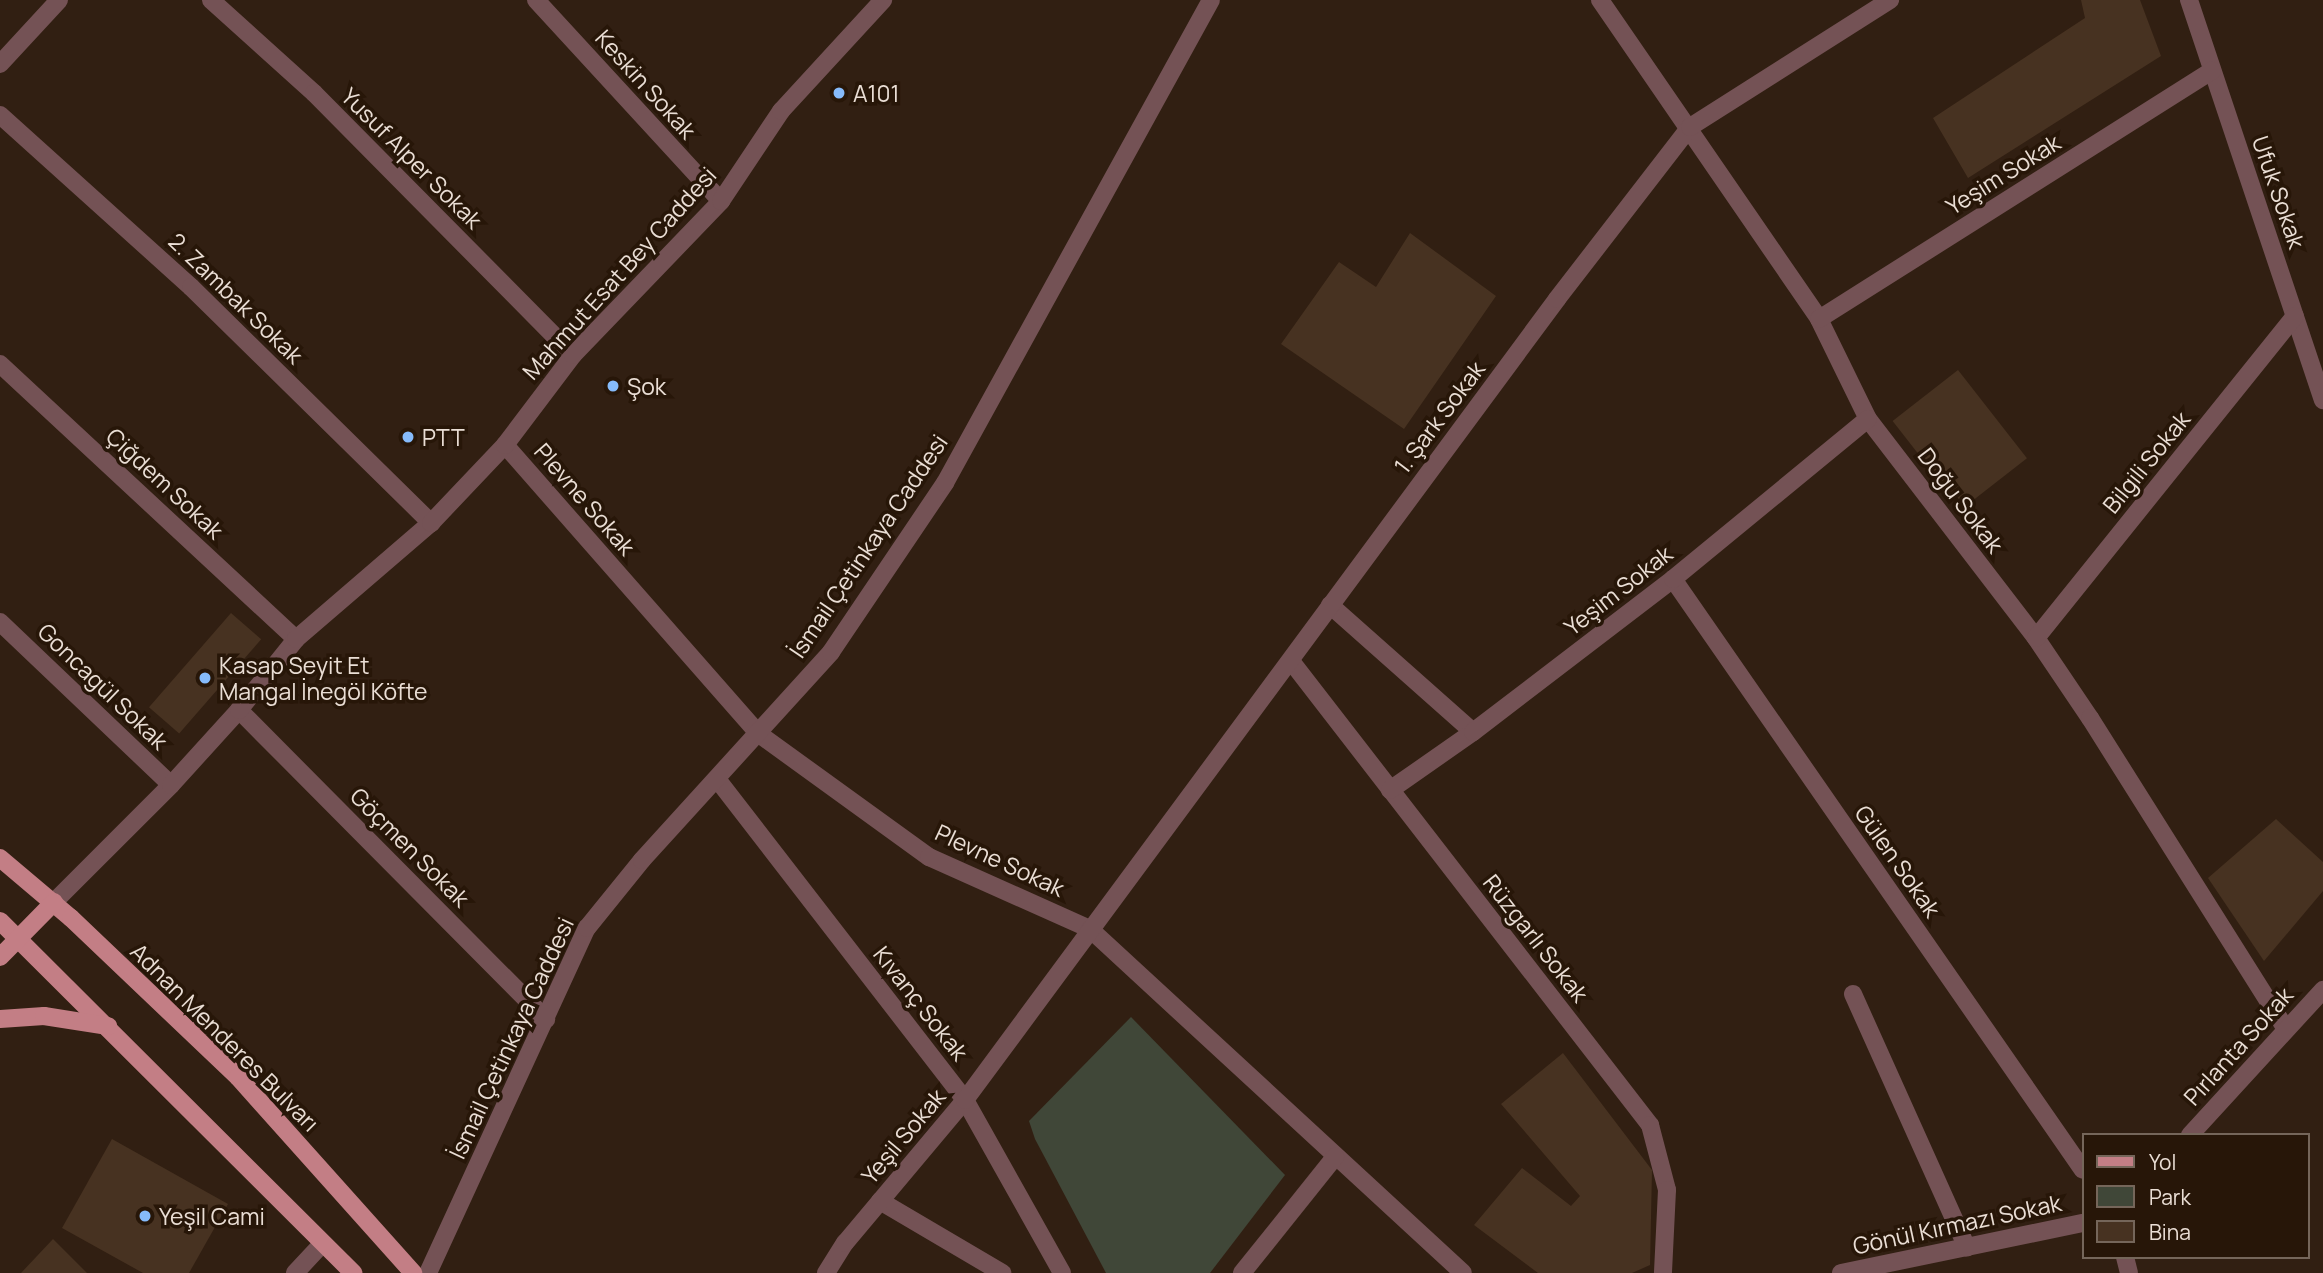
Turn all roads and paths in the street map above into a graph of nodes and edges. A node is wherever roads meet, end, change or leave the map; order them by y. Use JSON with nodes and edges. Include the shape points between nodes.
{"nodes":[{"id":1,"x":59,"y":0,"type":"edge"},
{"id":2,"x":211,"y":0,"type":"edge"},
{"id":3,"x":536,"y":0,"type":"edge"},
{"id":4,"x":883,"y":0,"type":"edge"},
{"id":5,"x":1211,"y":0,"type":"edge"},
{"id":6,"x":1600,"y":0,"type":"edge"},
{"id":7,"x":1890,"y":0,"type":"edge"},
{"id":8,"x":2189,"y":0,"type":"edge"},
{"id":9,"x":0,"y":64,"type":"edge"},
{"id":10,"x":2212,"y":71,"type":"junction"},
{"id":11,"x":0,"y":115,"type":"edge"},
{"id":12,"x":1690,"y":127,"type":"junction"},
{"id":13,"x":720,"y":201,"type":"junction"},
{"id":14,"x":2295,"y":316,"type":"junction"},
{"id":15,"x":1819,"y":319,"type":"junction"},
{"id":16,"x":573,"y":355,"type":"junction"},
{"id":17,"x":0,"y":364,"type":"edge"},
{"id":18,"x":2323,"y":400,"type":"edge"},
{"id":19,"x":1868,"y":419,"type":"junction"},
{"id":20,"x":505,"y":445,"type":"junction"},
{"id":21,"x":431,"y":523,"type":"junction"},
{"id":22,"x":1673,"y":579,"type":"junction"},
{"id":23,"x":1330,"y":605,"type":"junction"},
{"id":24,"x":0,"y":622,"type":"edge"},
{"id":25,"x":2036,"y":638,"type":"junction"},
{"id":26,"x":296,"y":639,"type":"junction"},
{"id":27,"x":1290,"y":662,"type":"junction"},
{"id":28,"x":239,"y":710,"type":"junction"},
{"id":29,"x":1473,"y":732,"type":"junction"},
{"id":30,"x":759,"y":734,"type":"junction"},
{"id":31,"x":717,"y":779,"type":"junction"},
{"id":32,"x":171,"y":785,"type":"junction"},
{"id":33,"x":1390,"y":790,"type":"junction"},
{"id":34,"x":0,"y":858,"type":"edge"},
{"id":35,"x":54,"y":902,"type":"junction"},
{"id":36,"x":0,"y":921,"type":"edge"},
{"id":37,"x":1090,"y":929,"type":"junction"},
{"id":38,"x":18,"y":937,"type":"junction"},
{"id":39,"x":0,"y":957,"type":"edge"},
{"id":40,"x":2323,"y":990,"type":"edge"},
{"id":41,"x":1853,"y":994,"type":"dead end"},
{"id":42,"x":0,"y":1019,"type":"edge"},
{"id":43,"x":546,"y":1019,"type":"junction"},
{"id":44,"x":108,"y":1026,"type":"junction"},
{"id":45,"x":2285,"y":1028,"type":"junction"},
{"id":46,"x":965,"y":1100,"type":"junction"},
{"id":47,"x":2192,"y":1133,"type":"edge"},
{"id":48,"x":1335,"y":1157,"type":"junction"},
{"id":49,"x":2082,"y":1169,"type":"edge"},
{"id":50,"x":880,"y":1201,"type":"junction"},
{"id":51,"x":2082,"y":1223,"type":"edge"},
{"id":52,"x":321,"y":1245,"type":"junction"},
{"id":53,"x":1967,"y":1248,"type":"junction"},
{"id":54,"x":1935,"y":1264,"type":"edge"},
{"id":55,"x":295,"y":1273,"type":"edge"},
{"id":56,"x":353,"y":1273,"type":"edge"},
{"id":57,"x":413,"y":1273,"type":"edge"},
{"id":58,"x":428,"y":1273,"type":"edge"},
{"id":59,"x":826,"y":1273,"type":"edge"},
{"id":60,"x":1002,"y":1273,"type":"edge"},
{"id":61,"x":1062,"y":1273,"type":"edge"},
{"id":62,"x":1242,"y":1273,"type":"edge"},
{"id":63,"x":1463,"y":1273,"type":"edge"},
{"id":64,"x":1663,"y":1273,"type":"edge"},
{"id":65,"x":1841,"y":1273,"type":"edge"}],
"edges":[{"from":1,"to":9,"type":"street"},
{"from":2,"to":16,"type":"street","name":"Yusuf Alper Sokak","via":[[314,93]]},
{"from":3,"to":13,"type":"street","name":"Keskin Sokak"},
{"from":4,"to":13,"type":"street","name":"Mahmut Esat Bey Caddesi","via":[[781,111]]},
{"from":5,"to":30,"type":"street","name":"İsmail Çetinkaya Caddesi","via":[[945,484],[831,652]]},
{"from":6,"to":12,"type":"street","name":"Doğu Sokak"},
{"from":7,"to":12,"type":"street","name":"1. Şark Sokak"},
{"from":8,"to":10,"type":"street","name":"Ufuk Sokak"},
{"from":10,"to":14,"type":"street","name":"Ufuk Sokak"},
{"from":10,"to":15,"type":"street","name":"Yeşim Sokak"},
{"from":11,"to":21,"type":"street","name":"2. Zambak Sokak","via":[[191,286]]},
{"from":12,"to":15,"type":"street","name":"Doğu Sokak"},
{"from":12,"to":23,"type":"street","name":"1. Şark Sokak"},
{"from":13,"to":16,"type":"street","name":"Mahmut Esat Bey Caddesi"},
{"from":14,"to":18,"type":"street","name":"Ufuk Sokak"},
{"from":14,"to":25,"type":"street","name":"Bilgili Sokak"},
{"from":15,"to":19,"type":"street","name":"Doğu Sokak"},
{"from":16,"to":20,"type":"street","name":"Mahmut Esat Bey Caddesi"},
{"from":17,"to":26,"type":"street","name":"Çiğdem Sokak"},
{"from":19,"to":22,"type":"street","name":"Yeşim Sokak"},
{"from":19,"to":25,"type":"street","name":"Doğu Sokak"},
{"from":20,"to":21,"type":"street","name":"Mahmut Esat Bey Caddesi"},
{"from":20,"to":30,"type":"street","name":"Plevne Sokak"},
{"from":21,"to":26,"type":"street","name":"Mahmut Esat Bey Caddesi"},
{"from":22,"to":29,"type":"street","name":"Yeşim Sokak"},
{"from":22,"to":49,"type":"street","name":"Gülen Sokak"},
{"from":23,"to":27,"type":"street","name":"1. Şark Sokak"},
{"from":23,"to":29,"type":"street"},
{"from":24,"to":32,"type":"street","name":"Goncagül Sokak"},
{"from":25,"to":45,"type":"street","name":"Doğu Sokak"},
{"from":26,"to":28,"type":"street","name":"Mahmut Esat Bey Caddesi"},
{"from":27,"to":33,"type":"street","name":"Rüzgarlı Sokak"},
{"from":27,"to":37,"type":"street","name":"1. Şark Sokak"},
{"from":28,"to":32,"type":"street","name":"Mahmut Esat Bey Caddesi"},
{"from":28,"to":43,"type":"street","name":"Göçmen Sokak"},
{"from":29,"to":33,"type":"street","name":"Yeşim Sokak"},
{"from":30,"to":31,"type":"street","name":"İsmail Çetinkaya Caddesi"},
{"from":30,"to":37,"type":"street","name":"Plevne Sokak","via":[[929,858]]},
{"from":31,"to":43,"type":"street","name":"İsmail Çetinkaya Caddesi","via":[[587,928]]},
{"from":31,"to":46,"type":"street","name":"Kıvanç Sokak"},
{"from":32,"to":35,"type":"street","name":"Mahmut Esat Bey Caddesi"},
{"from":33,"to":64,"type":"street","name":"Rüzgarlı Sokak","via":[[1650,1125],[1667,1191]]},
{"from":34,"to":35,"type":"main road","name":"Adnan Menderes Bulvarı"},
{"from":35,"to":38,"type":"main road","name":"Mahmut Esat Bey Caddesi"},
{"from":35,"to":57,"type":"main road","name":"Adnan Menderes Bulvarı","via":[[238,1077]]},
{"from":36,"to":38,"type":"main road"},
{"from":37,"to":46,"type":"street","name":"Yeşil Sokak"},
{"from":37,"to":48,"type":"street","name":"Plevne Sokak"},
{"from":38,"to":39,"type":"main road","name":"Mahmut Esat Bey Caddesi"},
{"from":38,"to":44,"type":"main road"},
{"from":40,"to":45,"type":"street","name":"Pırlanta Sokak"},
{"from":41,"to":53,"type":"street"},
{"from":42,"to":44,"type":"main road","via":[[44,1016]]},
{"from":43,"to":58,"type":"street","name":"İsmail Çetinkaya Caddesi"},
{"from":44,"to":52,"type":"main road"},
{"from":45,"to":47,"type":"street","name":"Pırlanta Sokak"},
{"from":46,"to":50,"type":"street","name":"Yeşil Sokak"},
{"from":46,"to":61,"type":"street","name":"Kıvanç Sokak"},
{"from":48,"to":62,"type":"street"},
{"from":48,"to":63,"type":"street","name":"Plevne Sokak"},
{"from":50,"to":59,"type":"street","name":"Yeşil Sokak"},
{"from":50,"to":60,"type":"street"},
{"from":51,"to":53,"type":"street","name":"Gönül Kırmazı Sokak"},
{"from":52,"to":55,"type":"street"},
{"from":52,"to":56,"type":"main road"},
{"from":53,"to":54,"type":"street","name":"Gönül Kırmazı Sokak"},
{"from":54,"to":65,"type":"street","name":"Gönül Kırmazı Sokak"}]}
